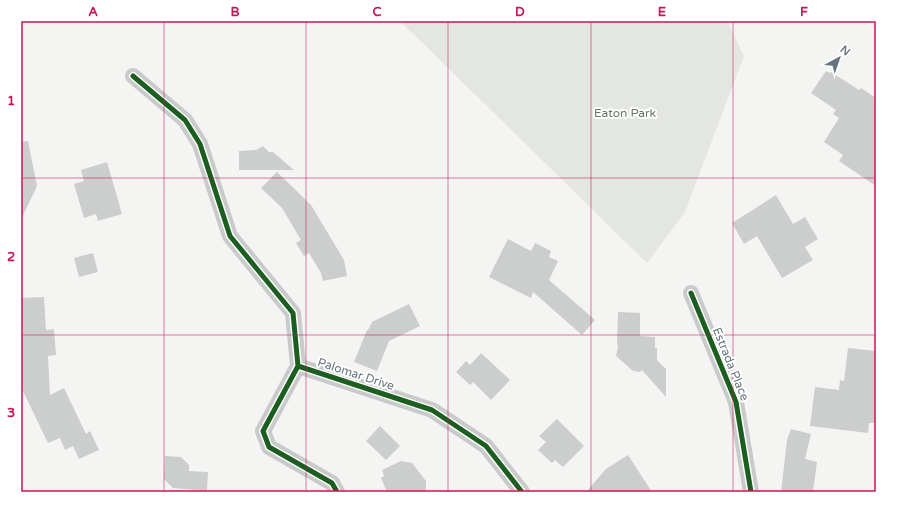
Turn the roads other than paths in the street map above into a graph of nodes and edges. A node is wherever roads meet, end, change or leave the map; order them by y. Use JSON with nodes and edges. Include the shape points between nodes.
{"nodes":[{"id":1,"x":133,"y":76,"type":"dead end"},
{"id":2,"x":691,"y":292,"type":"dead end"},
{"id":3,"x":298,"y":366,"type":"junction"},
{"id":4,"x":337,"y":492,"type":"edge"},
{"id":5,"x":522,"y":492,"type":"edge"},
{"id":6,"x":751,"y":492,"type":"edge"}],
"edges":[{"from":1,"to":3,"type":"street","via":[[185,120],[200,144],[230,236],[293,313]]},
{"from":2,"to":6,"type":"street","name":"Estrada Place","via":[[736,402]]},
{"from":3,"to":4,"type":"street","name":"Palomar Drive","via":[[263,431],[269,447],[332,483]]},
{"from":3,"to":5,"type":"street","name":"Palomar Drive","via":[[432,410],[486,446]]}]}
